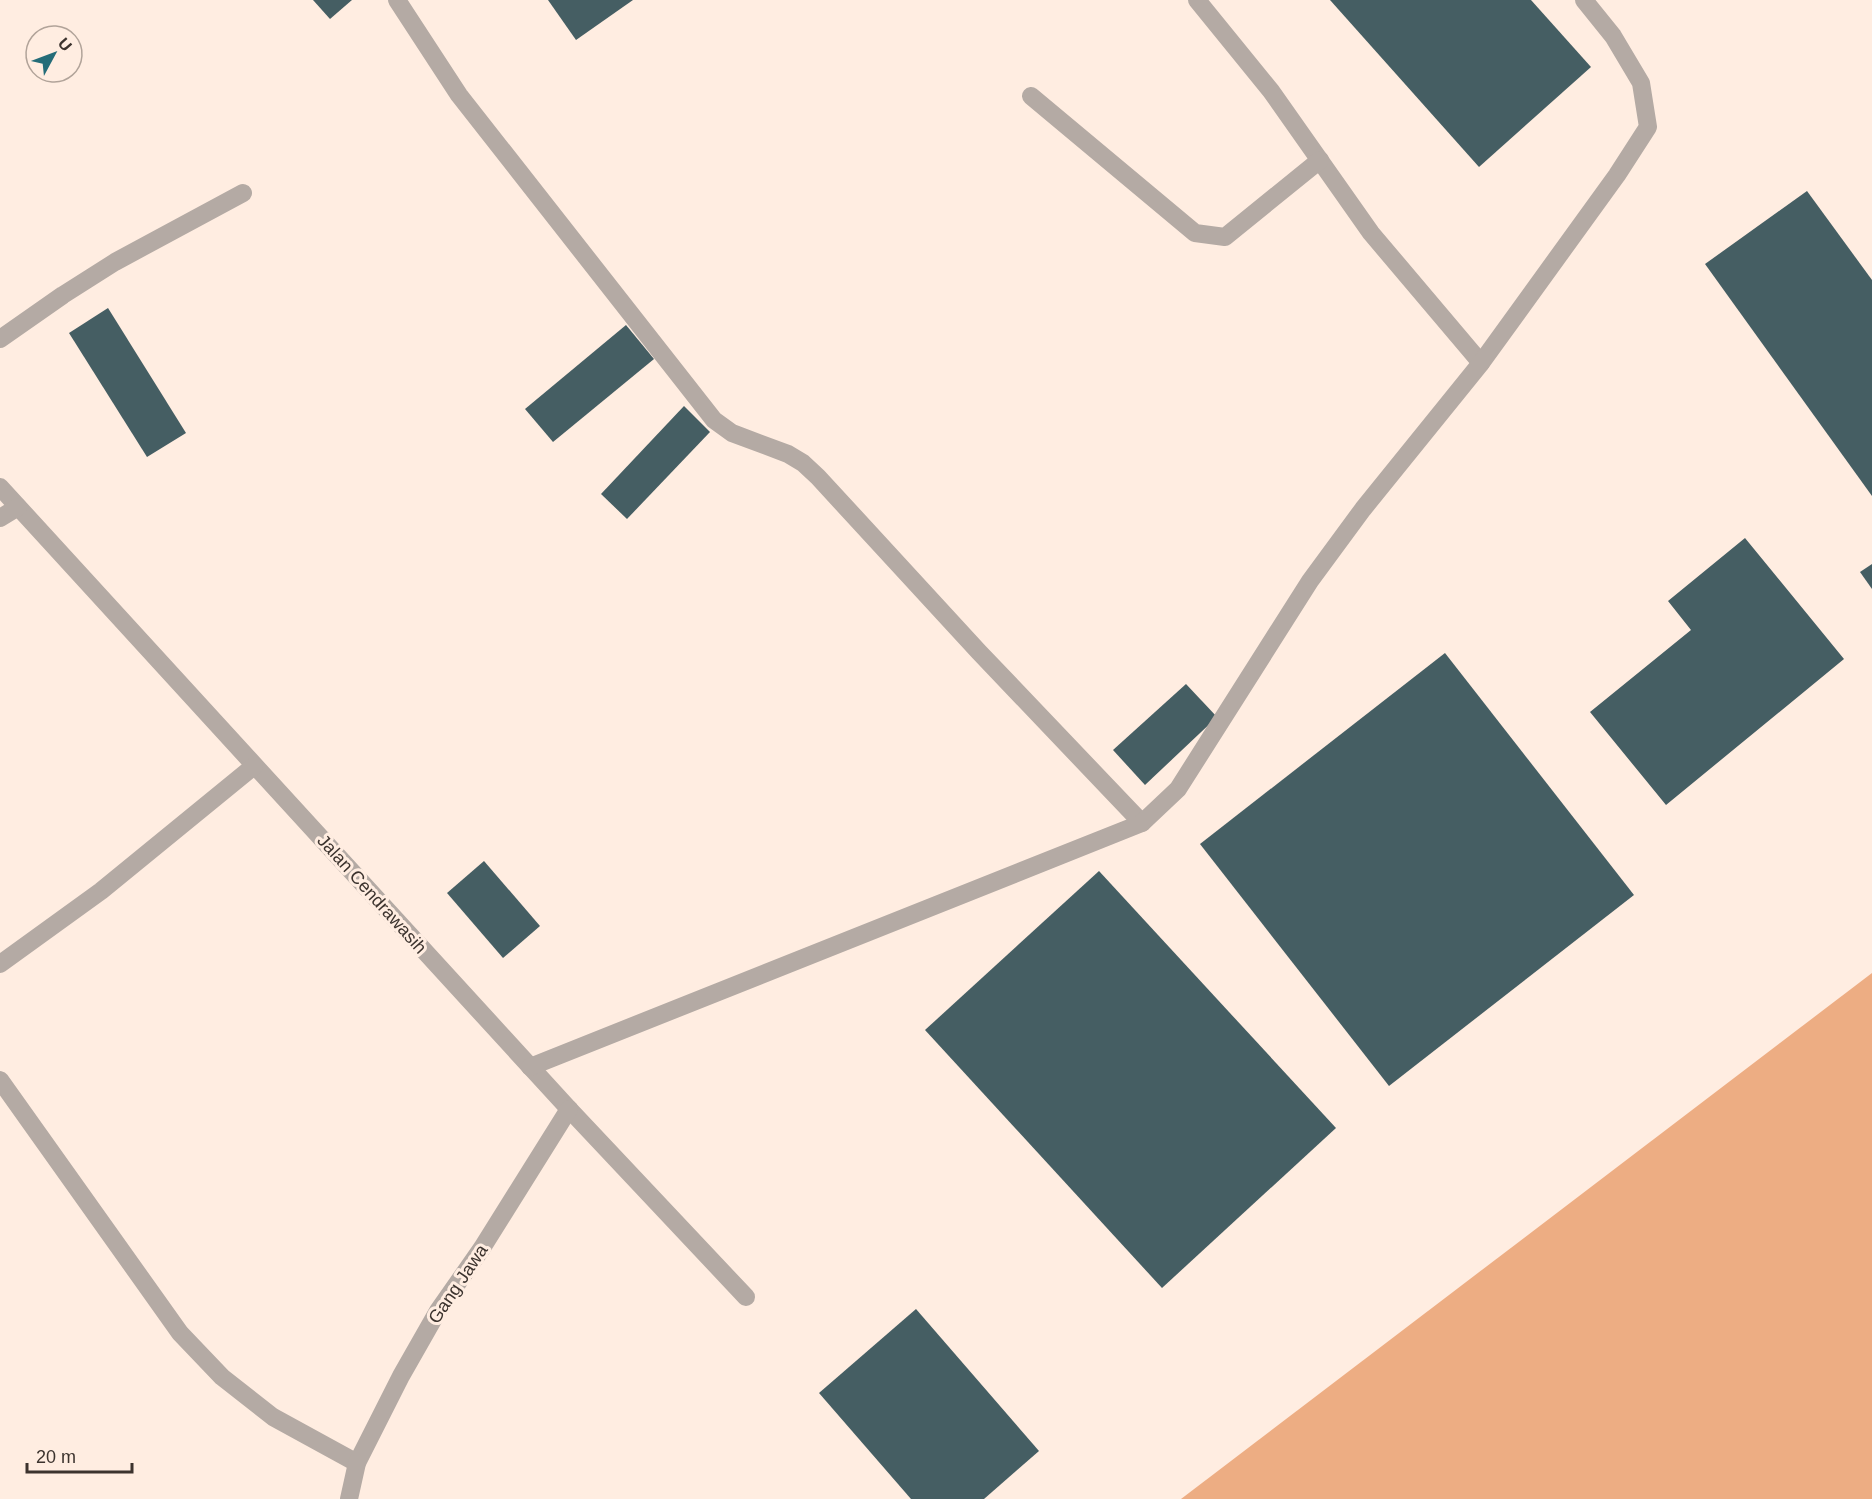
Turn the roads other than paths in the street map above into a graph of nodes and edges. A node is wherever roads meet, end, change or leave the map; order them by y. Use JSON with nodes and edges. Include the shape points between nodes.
{"nodes":[{"id":1,"x":397,"y":0,"type":"edge"},
{"id":2,"x":1197,"y":0,"type":"edge"},
{"id":3,"x":1584,"y":0,"type":"edge"},
{"id":4,"x":1031,"y":96,"type":"dead end"},
{"id":5,"x":1320,"y":160,"type":"junction"},
{"id":6,"x":243,"y":193,"type":"dead end"},
{"id":7,"x":0,"y":339,"type":"edge"},
{"id":8,"x":1481,"y":363,"type":"junction"},
{"id":9,"x":0,"y":487,"type":"edge"},
{"id":10,"x":18,"y":507,"type":"junction"},
{"id":11,"x":0,"y":518,"type":"edge"},
{"id":12,"x":254,"y":766,"type":"junction"},
{"id":13,"x":1142,"y":823,"type":"junction"},
{"id":14,"x":0,"y":964,"type":"edge"},
{"id":15,"x":530,"y":1067,"type":"junction"},
{"id":16,"x":0,"y":1080,"type":"edge"},
{"id":17,"x":569,"y":1109,"type":"junction"},
{"id":18,"x":746,"y":1297,"type":"dead end"},
{"id":19,"x":357,"y":1463,"type":"junction"},
{"id":20,"x":349,"y":1499,"type":"edge"}],
"edges":[{"from":1,"to":13,"type":"street","via":[[459,95],[714,420],[732,433],[788,454],[818,477]]},
{"from":2,"to":5,"type":"street","via":[[1271,91]]},
{"from":3,"to":8,"type":"street","via":[[1613,36],[1641,83],[1648,127]]},
{"from":4,"to":5,"type":"street","via":[[1195,233],[1225,237]]},
{"from":5,"to":8,"type":"street","via":[[1371,233]]},
{"from":6,"to":7,"type":"street","via":[[116,262]]},
{"from":8,"to":13,"type":"street","via":[[1310,581],[1178,789]]},
{"from":9,"to":10,"type":"street","name":"Jalan Cendrawasih"},
{"from":10,"to":11,"type":"street"},
{"from":10,"to":12,"type":"street","name":"Jalan Cendrawasih"},
{"from":12,"to":14,"type":"street","via":[[101,891]]},
{"from":12,"to":15,"type":"street","name":"Jalan Cendrawasih"},
{"from":13,"to":15,"type":"street"},
{"from":15,"to":17,"type":"street","name":"Jalan Cendrawasih"},
{"from":16,"to":19,"type":"street","via":[[180,1333],[222,1377],[273,1417]]},
{"from":17,"to":18,"type":"street","name":"Jalan Cendrawasih"},
{"from":17,"to":19,"type":"street","name":"Gang Jawa","via":[[438,1311]]},
{"from":19,"to":20,"type":"street","name":"Gang Jawa"}]}
